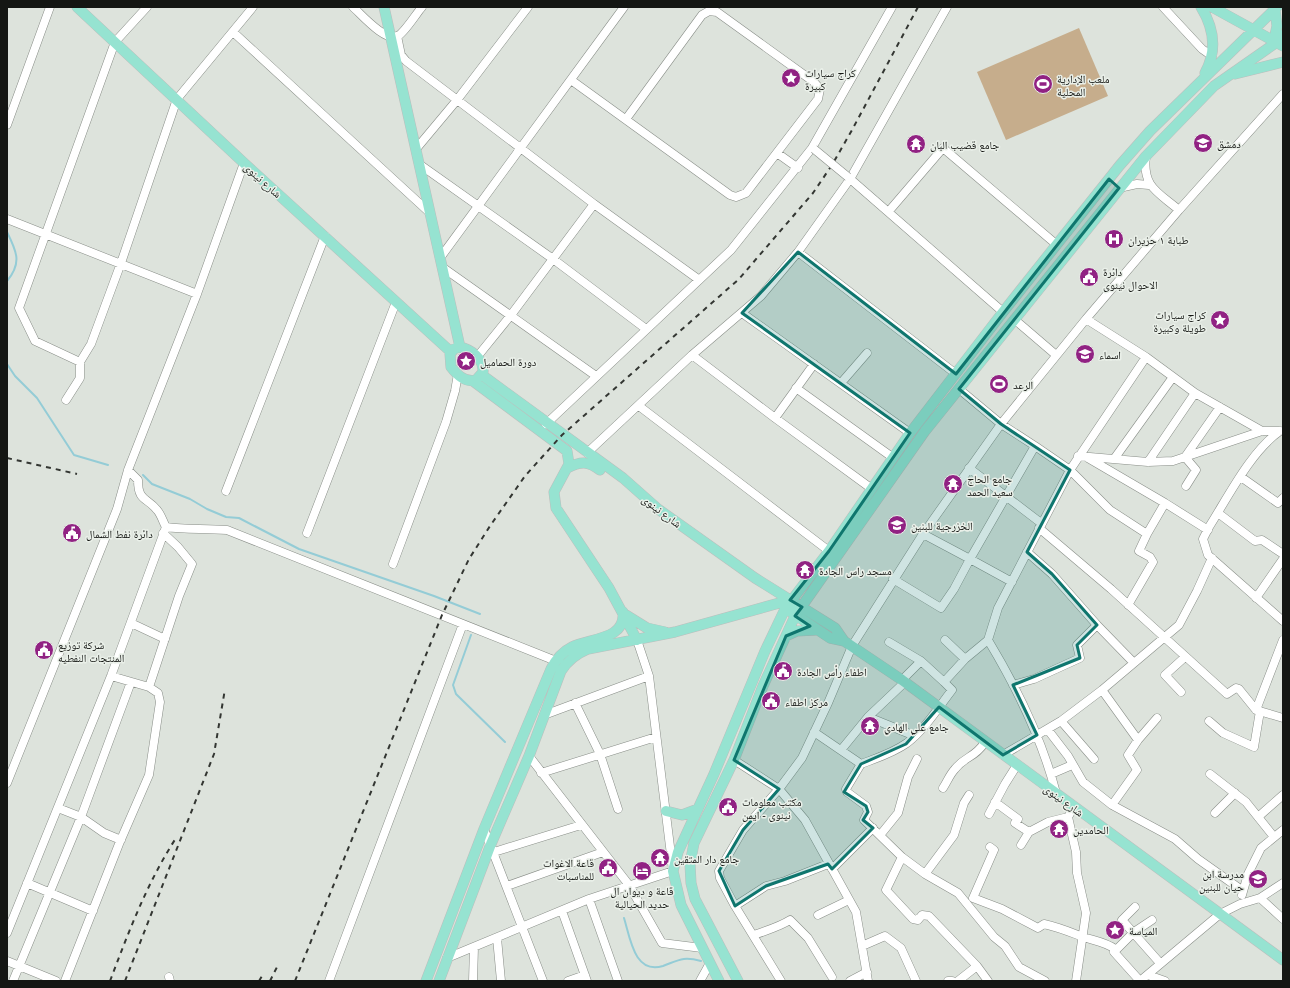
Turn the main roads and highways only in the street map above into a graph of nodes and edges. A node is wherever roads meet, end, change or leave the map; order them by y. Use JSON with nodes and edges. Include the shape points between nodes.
{"nodes":[{"id":1,"x":77,"y":7,"type":"edge"},
{"id":2,"x":384,"y":7,"type":"edge"},
{"id":3,"x":1201,"y":7,"type":"edge"},
{"id":4,"x":1212,"y":7,"type":"edge"},
{"id":5,"x":1278,"y":8,"type":"edge"},
{"id":6,"x":1253,"y":31,"type":"junction"},
{"id":7,"x":1279,"y":41,"type":"edge"},
{"id":8,"x":1283,"y":62,"type":"edge"},
{"id":9,"x":1228,"y":76,"type":"junction"},
{"id":10,"x":1200,"y":81,"type":"junction"},
{"id":11,"x":1109,"y":179,"type":"junction"},
{"id":12,"x":1119,"y":188,"type":"junction"},
{"id":13,"x":455,"y":350,"type":"junction"},
{"id":14,"x":477,"y":378,"type":"junction"},
{"id":15,"x":567,"y":468,"type":"junction"},
{"id":16,"x":630,"y":486,"type":"junction"},
{"id":17,"x":788,"y":604,"type":"junction"},
{"id":18,"x":802,"y":607,"type":"junction"},
{"id":19,"x":623,"y":612,"type":"junction"},
{"id":20,"x":795,"y":616,"type":"junction"},
{"id":21,"x":816,"y":630,"type":"junction"},
{"id":22,"x":675,"y":632,"type":"junction"},
{"id":23,"x":786,"y":636,"type":"junction"},
{"id":24,"x":637,"y":640,"type":"junction"},
{"id":25,"x":848,"y":644,"type":"junction"},
{"id":26,"x":574,"y":651,"type":"junction"},
{"id":27,"x":753,"y":681,"type":"junction"},
{"id":28,"x":763,"y":686,"type":"junction"},
{"id":29,"x":698,"y":809,"type":"junction"},
{"id":30,"x":666,"y":811,"type":"road end"},
{"id":31,"x":1283,"y":960,"type":"edge"},
{"id":32,"x":426,"y":981,"type":"edge"},
{"id":33,"x":439,"y":981,"type":"edge"},
{"id":34,"x":720,"y":981,"type":"edge"},
{"id":35,"x":738,"y":981,"type":"edge"}],
"edges":[{"from":1,"to":13,"type":"main road","name":"شارع نينوى","via":[[396,302]]},
{"from":2,"to":13,"type":"main road","via":[[394,37],[441,263]]},
{"from":3,"to":10,"type":"main road","via":[[1212,33],[1212,56]]},
{"from":4,"to":6,"type":"main road"},
{"from":5,"to":6,"type":"main road"},
{"from":5,"to":7,"type":"main road"},
{"from":6,"to":7,"type":"main road"},
{"from":6,"to":10,"type":"main road"},
{"from":7,"to":9,"type":"main road"},
{"from":8,"to":9,"type":"main road"},
{"from":9,"to":12,"type":"main road","via":[[1208,92]]},
{"from":10,"to":11,"type":"main road","via":[[1150,130]]},
{"from":11,"to":12,"type":"main road"},
{"from":11,"to":17,"type":"main road","via":[[910,433],[829,551]]},
{"from":12,"to":18,"type":"main road","via":[[925,431]]},
{"from":13,"to":14,"type":"main road","via":[[450,364],[467,380]]},
{"from":13,"to":14,"type":"main road","via":[[469,350],[477,357],[483,368]]},
{"from":14,"to":15,"type":"main road","via":[[564,448],[569,459]]},
{"from":14,"to":16,"type":"main road","name":"شارع نينوى","via":[[623,478]]},
{"from":15,"to":16,"type":"main road","via":[[581,462],[590,463],[618,482]]},
{"from":15,"to":19,"type":"main road","via":[[554,492],[556,508]]},
{"from":16,"to":17,"type":"main road","name":"شارع نينوى"},
{"from":17,"to":18,"type":"main road","name":"شارع نينوى"},
{"from":17,"to":20,"type":"main road","name":"شارع نينوى"},
{"from":17,"to":22,"type":"main road"},
{"from":17,"to":27,"type":"main road"},
{"from":18,"to":20,"type":"main road"},
{"from":18,"to":25,"type":"main road","name":"شارع نينوى","via":[[835,628]]},
{"from":19,"to":22,"type":"main road","via":[[647,628]]},
{"from":19,"to":24,"type":"main road"},
{"from":19,"to":26,"type":"main road","via":[[621,626],[614,633]]},
{"from":20,"to":21,"type":"main road","name":"شارع نينوى"},
{"from":20,"to":23,"type":"main road"},
{"from":21,"to":23,"type":"main road","via":[[797,631]]},
{"from":21,"to":25,"type":"main road","name":"شارع نينوى"},
{"from":22,"to":24,"type":"main road"},
{"from":23,"to":28,"type":"main road"},
{"from":24,"to":26,"type":"main road"},
{"from":25,"to":31,"type":"main road","name":"شارع نينوى","via":[[939,707]]},
{"from":26,"to":32,"type":"main road","via":[[556,661],[484,829]]},
{"from":26,"to":33,"type":"main road","via":[[561,671]]},
{"from":27,"to":28,"type":"main road"},
{"from":27,"to":29,"type":"main road"},
{"from":28,"to":35,"type":"main road","via":[[734,760],[694,843],[690,864],[695,899]]},
{"from":29,"to":30,"type":"main road","via":[[682,815]]},
{"from":29,"to":34,"type":"main road","via":[[678,852],[674,871],[681,905]]}]}
